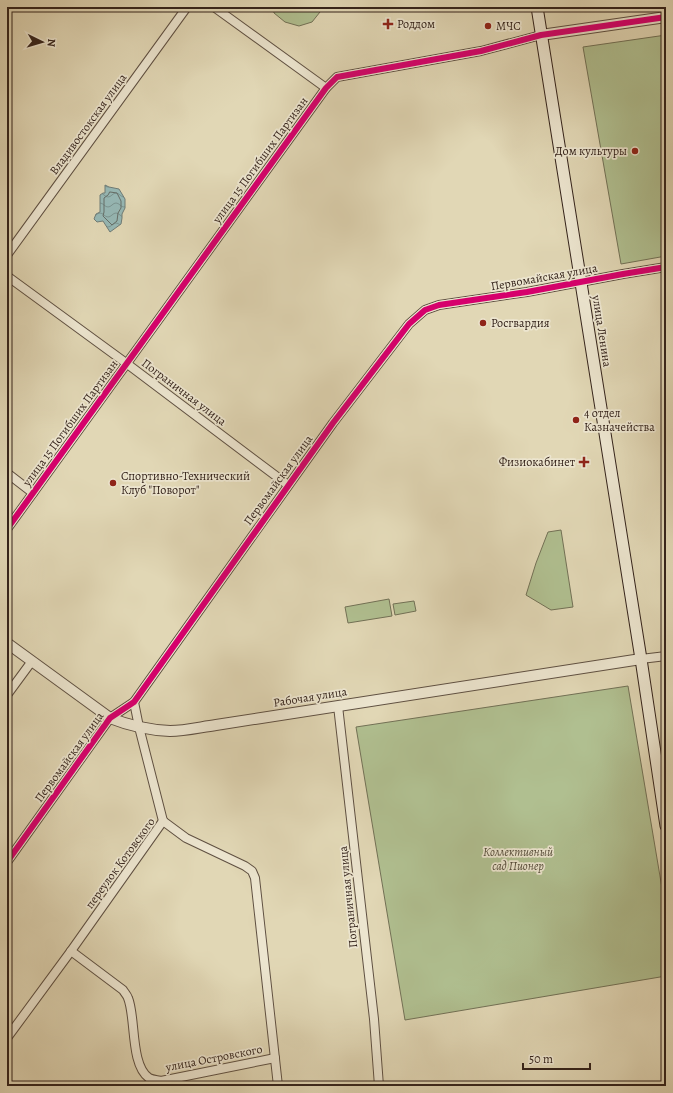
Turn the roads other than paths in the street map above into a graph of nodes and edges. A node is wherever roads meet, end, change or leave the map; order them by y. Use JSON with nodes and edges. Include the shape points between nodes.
{"nodes":[{"id":1,"x":188,"y":7,"type":"edge"},
{"id":2,"x":214,"y":7,"type":"edge"},
{"id":3,"x":536,"y":7,"type":"edge"},
{"id":4,"x":666,"y":16,"type":"edge"},
{"id":5,"x":541,"y":36,"type":"junction"},
{"id":6,"x":326,"y":88,"type":"junction"},
{"id":7,"x":7,"y":255,"type":"edge"},
{"id":8,"x":666,"y":267,"type":"edge"},
{"id":9,"x":7,"y":276,"type":"edge"},
{"id":10,"x":581,"y":282,"type":"junction"},
{"id":11,"x":126,"y":363,"type":"junction"},
{"id":12,"x":7,"y":473,"type":"edge"},
{"id":13,"x":288,"y":485,"type":"junction"},
{"id":14,"x":33,"y":493,"type":"junction"},
{"id":15,"x":7,"y":530,"type":"edge"},
{"id":16,"x":7,"y":643,"type":"edge"},
{"id":17,"x":666,"y":656,"type":"edge"},
{"id":18,"x":641,"y":659,"type":"junction"},
{"id":19,"x":32,"y":661,"type":"junction"},
{"id":20,"x":7,"y":695,"type":"edge"},
{"id":21,"x":134,"y":702,"type":"junction"},
{"id":22,"x":338,"y":706,"type":"junction"},
{"id":23,"x":110,"y":718,"type":"junction"},
{"id":24,"x":139,"y":727,"type":"junction"},
{"id":25,"x":163,"y":821,"type":"junction"},
{"id":26,"x":666,"y":826,"type":"edge"},
{"id":27,"x":7,"y":862,"type":"edge"},
{"id":28,"x":71,"y":951,"type":"junction"},
{"id":29,"x":7,"y":1038,"type":"edge"},
{"id":30,"x":275,"y":1058,"type":"junction"},
{"id":31,"x":163,"y":1084,"type":"edge"},
{"id":32,"x":278,"y":1086,"type":"edge"},
{"id":33,"x":379,"y":1086,"type":"edge"}],
"edges":[{"from":1,"to":7,"type":"street","name":"Владивостокская улица"},
{"from":2,"to":6,"type":"street"},
{"from":3,"to":5,"type":"main road","name":"улица Ленина"},
{"from":4,"to":5,"type":"street","name":"улица 15 Погибших Партизан"},
{"from":5,"to":6,"type":"street","name":"улица 15 Погибших Партизан","via":[[481,51],[337,77]]},
{"from":5,"to":10,"type":"main road","name":"улица Ленина"},
{"from":6,"to":11,"type":"street","name":"улица 15 Погибших Партизан"},
{"from":8,"to":10,"type":"street","name":"Первомайская улица"},
{"from":9,"to":11,"type":"street","name":"Пограничная улица"},
{"from":10,"to":13,"type":"street","name":"Первомайская улица","via":[[439,305],[425,310],[404,330]]},
{"from":10,"to":18,"type":"main road","name":"улица Ленина"},
{"from":11,"to":13,"type":"street","name":"Пограничная улица"},
{"from":11,"to":14,"type":"street","name":"улица 15 Погибших Партизан"},
{"from":12,"to":14,"type":"street"},
{"from":13,"to":21,"type":"street","name":"Первомайская улица"},
{"from":14,"to":15,"type":"street","name":"улица 15 Погибших Партизан"},
{"from":16,"to":19,"type":"street","name":"Рабочая улица"},
{"from":17,"to":18,"type":"street"},
{"from":18,"to":22,"type":"street","name":"Рабочая улица"},
{"from":18,"to":26,"type":"main road","name":"улица Ленина"},
{"from":19,"to":20,"type":"street"},
{"from":19,"to":23,"type":"street","name":"Рабочая улица"},
{"from":21,"to":23,"type":"street","name":"Первомайская улица"},
{"from":21,"to":24,"type":"street"},
{"from":22,"to":24,"type":"street","name":"Рабочая улица","via":[[170,731]]},
{"from":22,"to":33,"type":"street","name":"Пограничная улица","via":[[374,1019]]},
{"from":23,"to":24,"type":"street","name":"Рабочая улица"},
{"from":23,"to":27,"type":"street","name":"Первомайская улица"},
{"from":24,"to":25,"type":"street"},
{"from":25,"to":28,"type":"street","name":"переулок Котовского"},
{"from":25,"to":30,"type":"street","name":"переулок Котовского","via":[[186,838],[252,871],[255,878]]},
{"from":28,"to":29,"type":"street","name":"переулок Котовского"},
{"from":28,"to":31,"type":"street","name":"улица Островского","via":[[123,990],[128,997],[139,1062],[150,1079]]},
{"from":30,"to":31,"type":"street","name":"улица Островского"},
{"from":30,"to":32,"type":"street","name":"переулок Котовского"}]}
